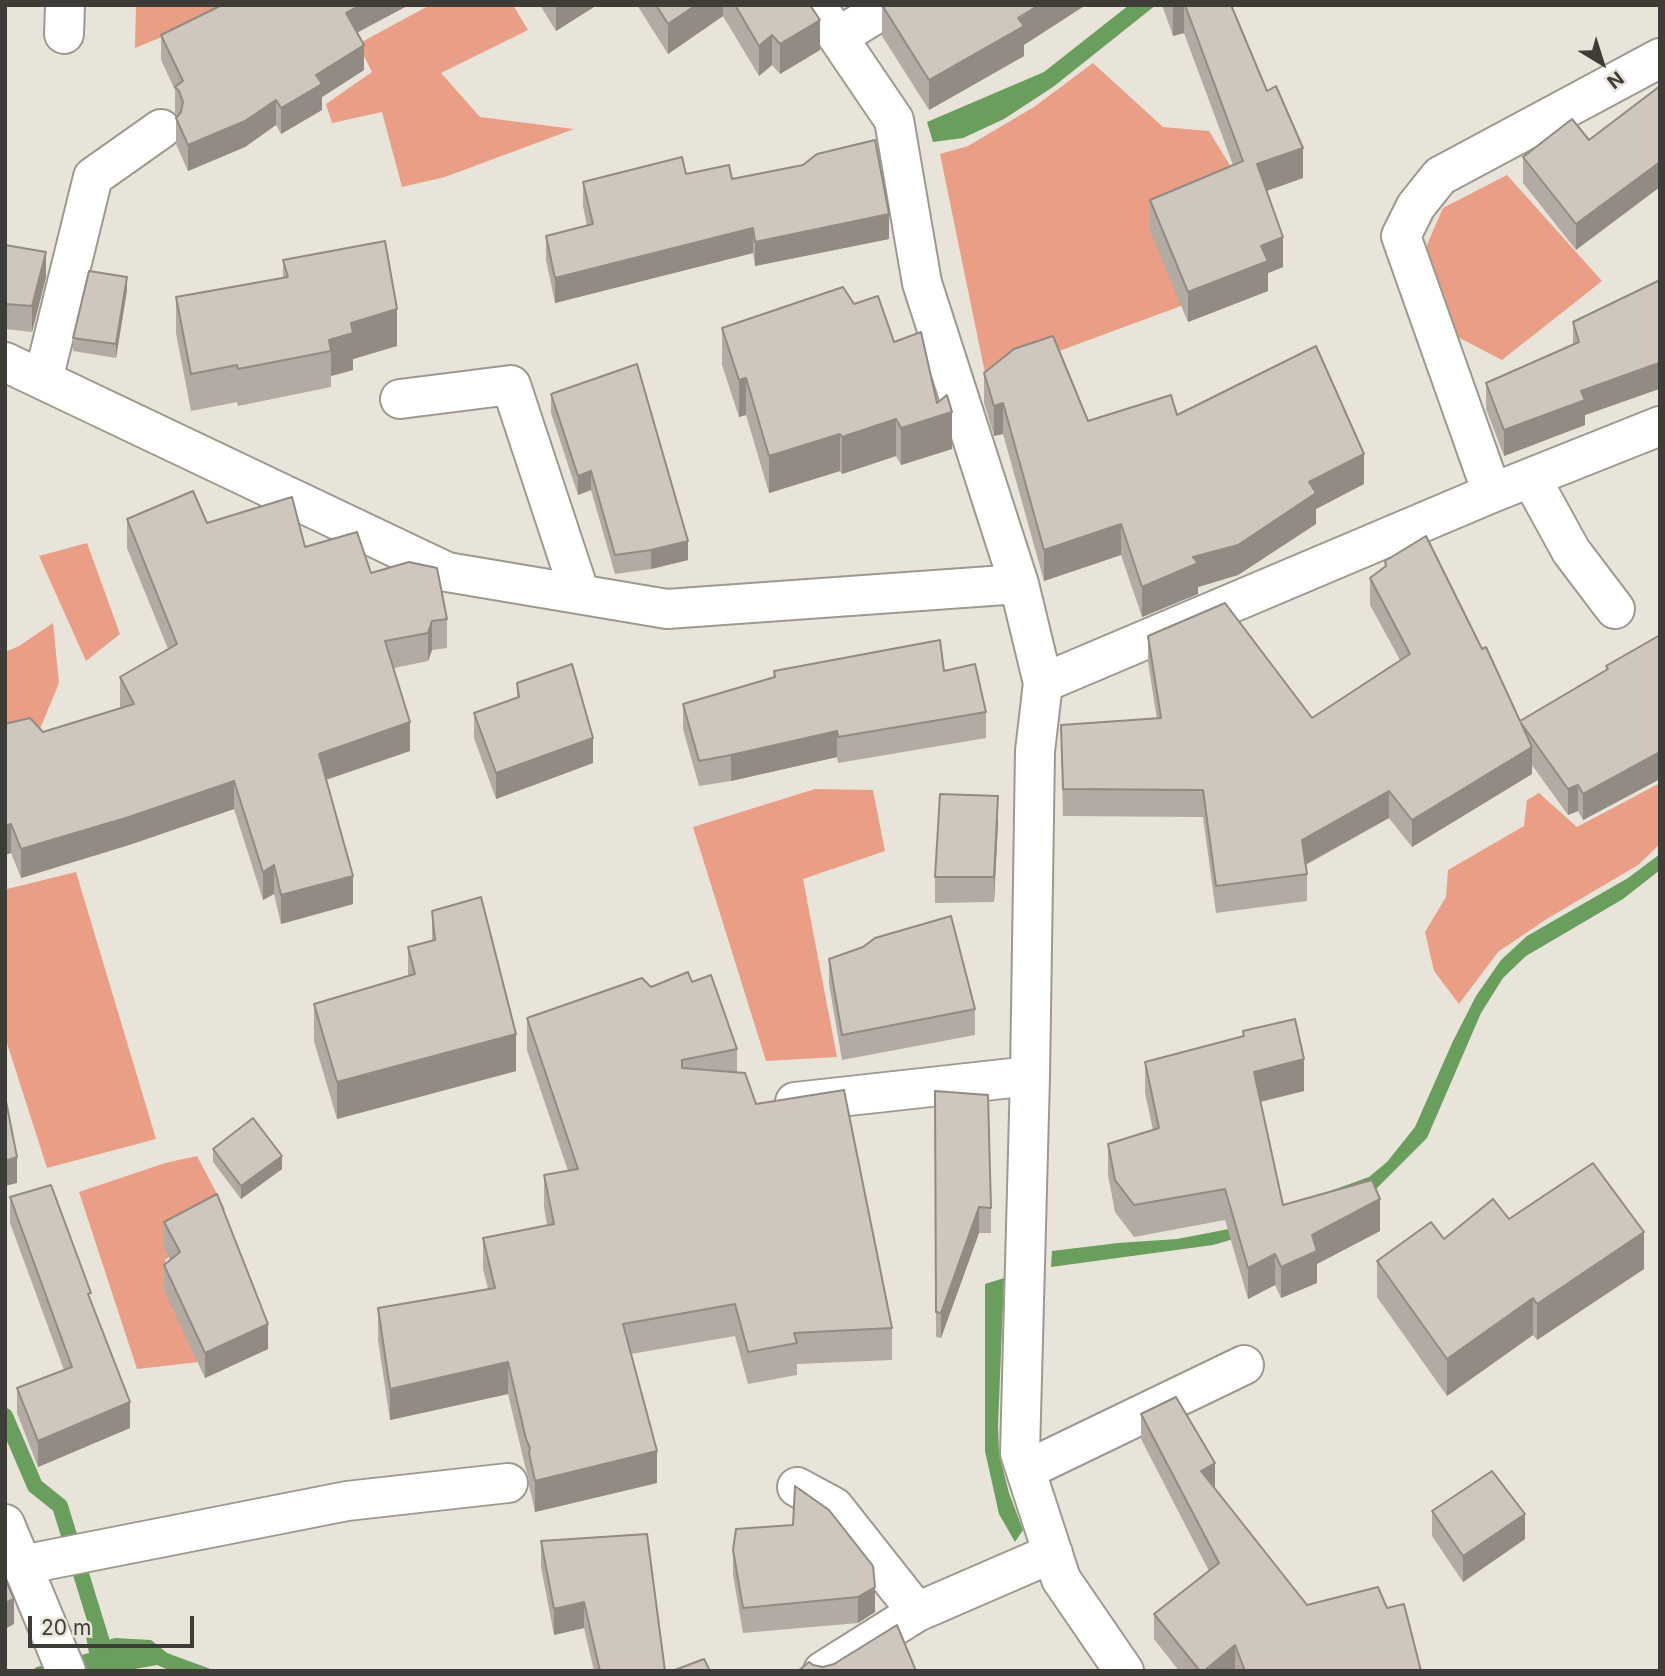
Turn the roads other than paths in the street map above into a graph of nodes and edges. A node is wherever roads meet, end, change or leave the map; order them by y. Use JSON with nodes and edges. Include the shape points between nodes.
{"nodes":[{"id":1,"x":816,"y":5,"type":"edge"},
{"id":2,"x":890,"y":5,"type":"edge"},
{"id":3,"x":838,"y":37,"type":"junction"},
{"id":4,"x":1660,"y":58,"type":"edge"},
{"id":5,"x":161,"y":129,"type":"dead end"},
{"id":6,"x":5,"y":362,"type":"edge"},
{"id":7,"x":43,"y":380,"type":"junction"},
{"id":8,"x":400,"y":400,"type":"dead end"},
{"id":9,"x":1660,"y":426,"type":"edge"},
{"id":10,"x":1531,"y":478,"type":"junction"},
{"id":11,"x":1492,"y":493,"type":"junction"},
{"id":12,"x":1019,"y":584,"type":"junction"},
{"id":13,"x":580,"y":594,"type":"junction"},
{"id":14,"x":1615,"y":609,"type":"dead end"},
{"id":15,"x":1043,"y":683,"type":"junction"},
{"id":16,"x":1030,"y":1076,"type":"junction"},
{"id":17,"x":785,"y":1103,"type":"edge"},
{"id":18,"x":1244,"y":1365,"type":"dead end"},
{"id":19,"x":1026,"y":1470,"type":"junction"},
{"id":20,"x":508,"y":1483,"type":"dead end"},
{"id":21,"x":797,"y":1487,"type":"edge"},
{"id":22,"x":5,"y":1524,"type":"edge"},
{"id":23,"x":1053,"y":1553,"type":"junction"},
{"id":24,"x":22,"y":1565,"type":"junction"},
{"id":25,"x":917,"y":1612,"type":"junction"},
{"id":26,"x":66,"y":1671,"type":"edge"},
{"id":27,"x":823,"y":1671,"type":"edge"},
{"id":28,"x":1124,"y":1671,"type":"edge"}],
"edges":[{"from":1,"to":3,"type":"street"},
{"from":2,"to":3,"type":"street"},
{"from":3,"to":12,"type":"street","via":[[894,120],[922,283]]},
{"from":4,"to":11,"type":"street","via":[[1440,176],[1416,206],[1401,236]]},
{"from":5,"to":7,"type":"street","via":[[93,177]]},
{"from":6,"to":7,"type":"street"},
{"from":7,"to":13,"type":"street","via":[[447,572]]},
{"from":8,"to":13,"type":"street","via":[[511,385]]},
{"from":9,"to":10,"type":"street"},
{"from":10,"to":11,"type":"street"},
{"from":10,"to":14,"type":"street","via":[[1571,551]]},
{"from":11,"to":15,"type":"street"},
{"from":12,"to":13,"type":"street","via":[[667,609]]},
{"from":12,"to":15,"type":"street"},
{"from":15,"to":16,"type":"street","via":[[1035,751]]},
{"from":16,"to":17,"type":"street"},
{"from":16,"to":19,"type":"street","via":[[1020,1453]]},
{"from":18,"to":19,"type":"street"},
{"from":19,"to":23,"type":"street"},
{"from":20,"to":24,"type":"street","via":[[347,1501]]},
{"from":21,"to":25,"type":"street","via":[[834,1507]]},
{"from":22,"to":24,"type":"street"},
{"from":23,"to":25,"type":"street"},
{"from":23,"to":28,"type":"street","via":[[1061,1579]]},
{"from":24,"to":26,"type":"street"},
{"from":25,"to":27,"type":"street"}]}
